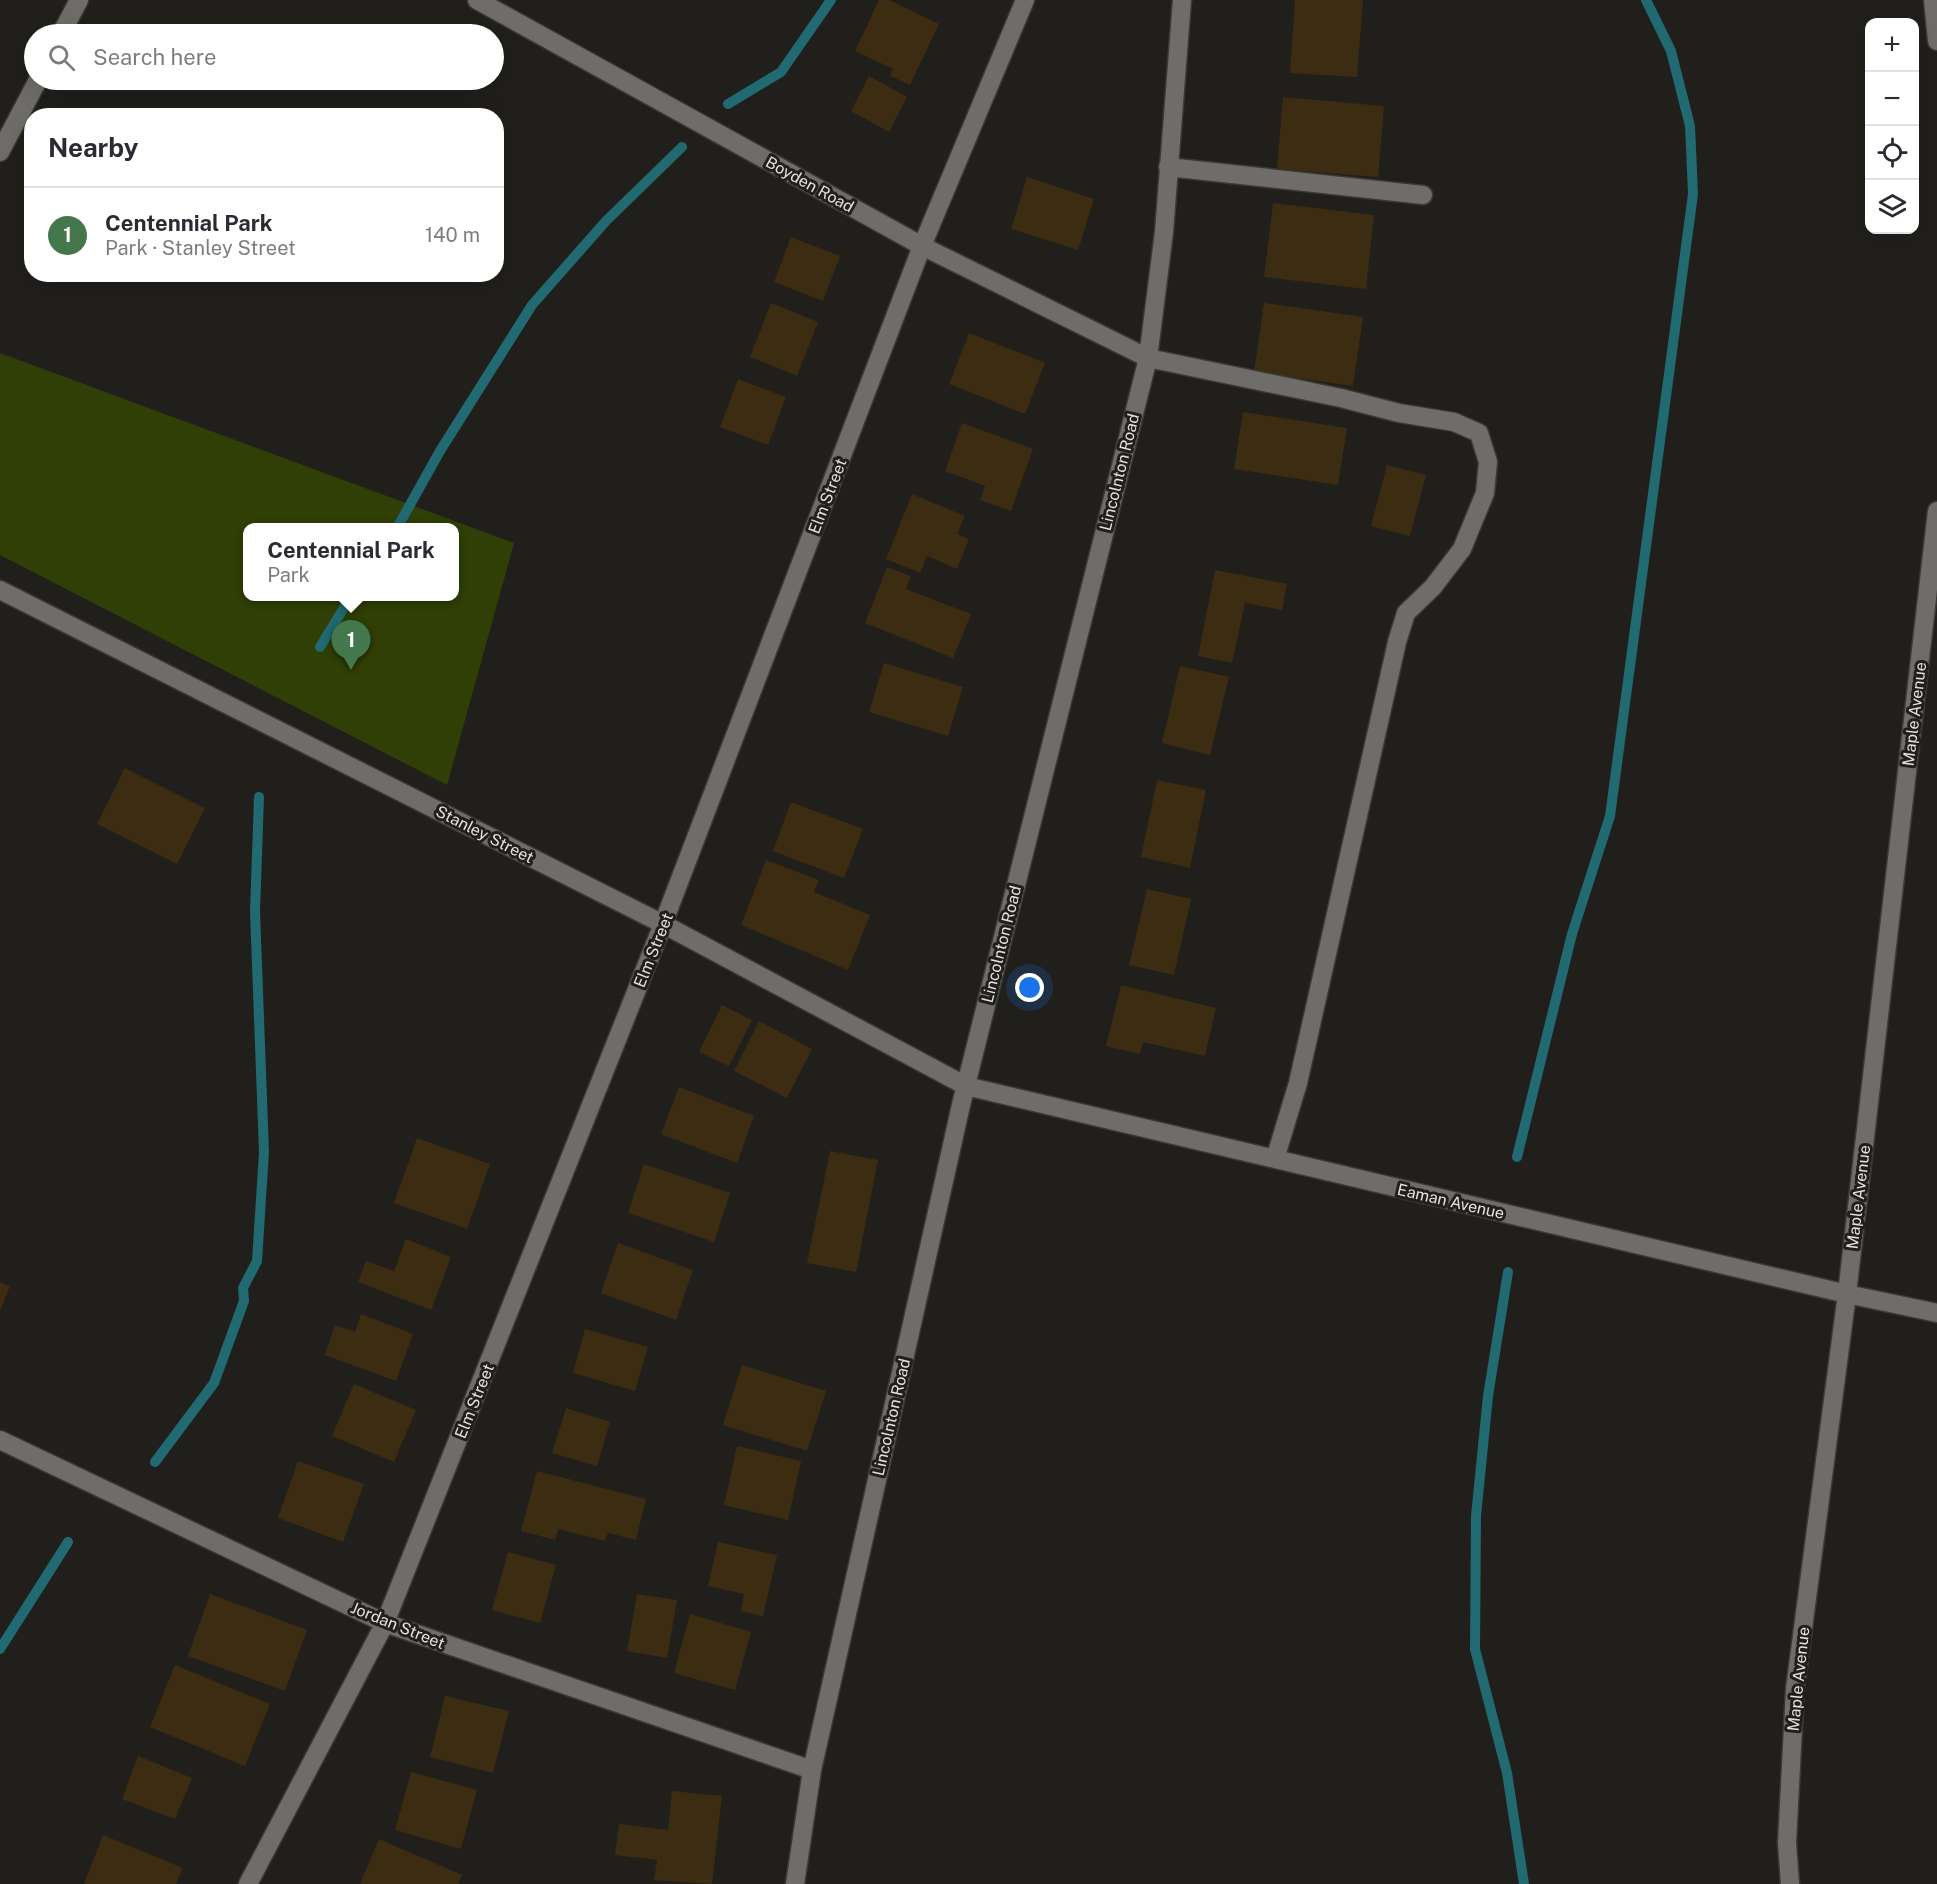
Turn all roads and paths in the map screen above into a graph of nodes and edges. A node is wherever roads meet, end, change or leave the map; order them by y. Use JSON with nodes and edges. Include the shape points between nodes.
{"nodes":[{"id":1,"x":79,"y":0,"type":"edge"},
{"id":2,"x":477,"y":0,"type":"edge"},
{"id":3,"x":1025,"y":0,"type":"edge"},
{"id":4,"x":1182,"y":0,"type":"edge"},
{"id":5,"x":1933,"y":0,"type":"edge"},
{"id":6,"x":66,"y":24,"type":"edge"},
{"id":7,"x":1937,"y":41,"type":"edge"},
{"id":8,"x":33,"y":90,"type":"edge"},
{"id":9,"x":0,"y":152,"type":"edge"},
{"id":10,"x":1168,"y":168,"type":"junction"},
{"id":11,"x":1423,"y":195,"type":"dead end"},
{"id":12,"x":922,"y":246,"type":"junction"},
{"id":13,"x":1148,"y":358,"type":"junction"},
{"id":14,"x":1937,"y":511,"type":"edge"},
{"id":15,"x":0,"y":590,"type":"edge"},
{"id":16,"x":663,"y":924,"type":"junction"},
{"id":17,"x":966,"y":1086,"type":"junction"},
{"id":18,"x":1275,"y":1159,"type":"junction"},
{"id":19,"x":1847,"y":1294,"type":"junction"},
{"id":20,"x":1937,"y":1313,"type":"edge"},
{"id":21,"x":0,"y":1440,"type":"edge"},
{"id":22,"x":385,"y":1623,"type":"junction"},
{"id":23,"x":812,"y":1770,"type":"junction"},
{"id":24,"x":248,"y":1884,"type":"edge"},
{"id":25,"x":795,"y":1884,"type":"edge"},
{"id":26,"x":1790,"y":1884,"type":"edge"}],
"edges":[{"from":1,"to":6,"type":"street"},
{"from":2,"to":12,"type":"street","name":"Boyden Road"},
{"from":3,"to":12,"type":"street","name":"Elm Street"},
{"from":4,"to":10,"type":"street","name":"Lincolnton Road"},
{"from":5,"to":7,"type":"street"},
{"from":8,"to":9,"type":"street"},
{"from":10,"to":11,"type":"street"},
{"from":10,"to":13,"type":"street","name":"Lincolnton Road"},
{"from":12,"to":13,"type":"street","name":"Boyden Road"},
{"from":12,"to":16,"type":"street","name":"Elm Street"},
{"from":13,"to":17,"type":"street","name":"Lincolnton Road"},
{"from":13,"to":18,"type":"street","name":"Boyden Road","via":[[1454,422],[1479,433],[1488,462],[1485,493],[1462,549],[1433,587],[1406,613],[1397,642],[1298,1083]]},
{"from":14,"to":19,"type":"street","name":"Maple Avenue"},
{"from":15,"to":16,"type":"street","name":"Stanley Street"},
{"from":16,"to":17,"type":"street","name":"Stanley Street"},
{"from":16,"to":22,"type":"street","name":"Elm Street"},
{"from":17,"to":18,"type":"street","name":"Eaman Avenue"},
{"from":17,"to":23,"type":"street","name":"Lincolnton Road"},
{"from":18,"to":19,"type":"street","name":"Eaman Avenue"},
{"from":19,"to":20,"type":"street","name":"Eaman Avenue"},
{"from":19,"to":26,"type":"street","name":"Maple Avenue","via":[[1795,1689],[1787,1844]]},
{"from":21,"to":22,"type":"street","name":"Jordan Street"},
{"from":22,"to":23,"type":"street","name":"Jordan Street"},
{"from":22,"to":24,"type":"street","name":"Elm Street"},
{"from":23,"to":25,"type":"street","name":"Lincolnton Road"}]}
